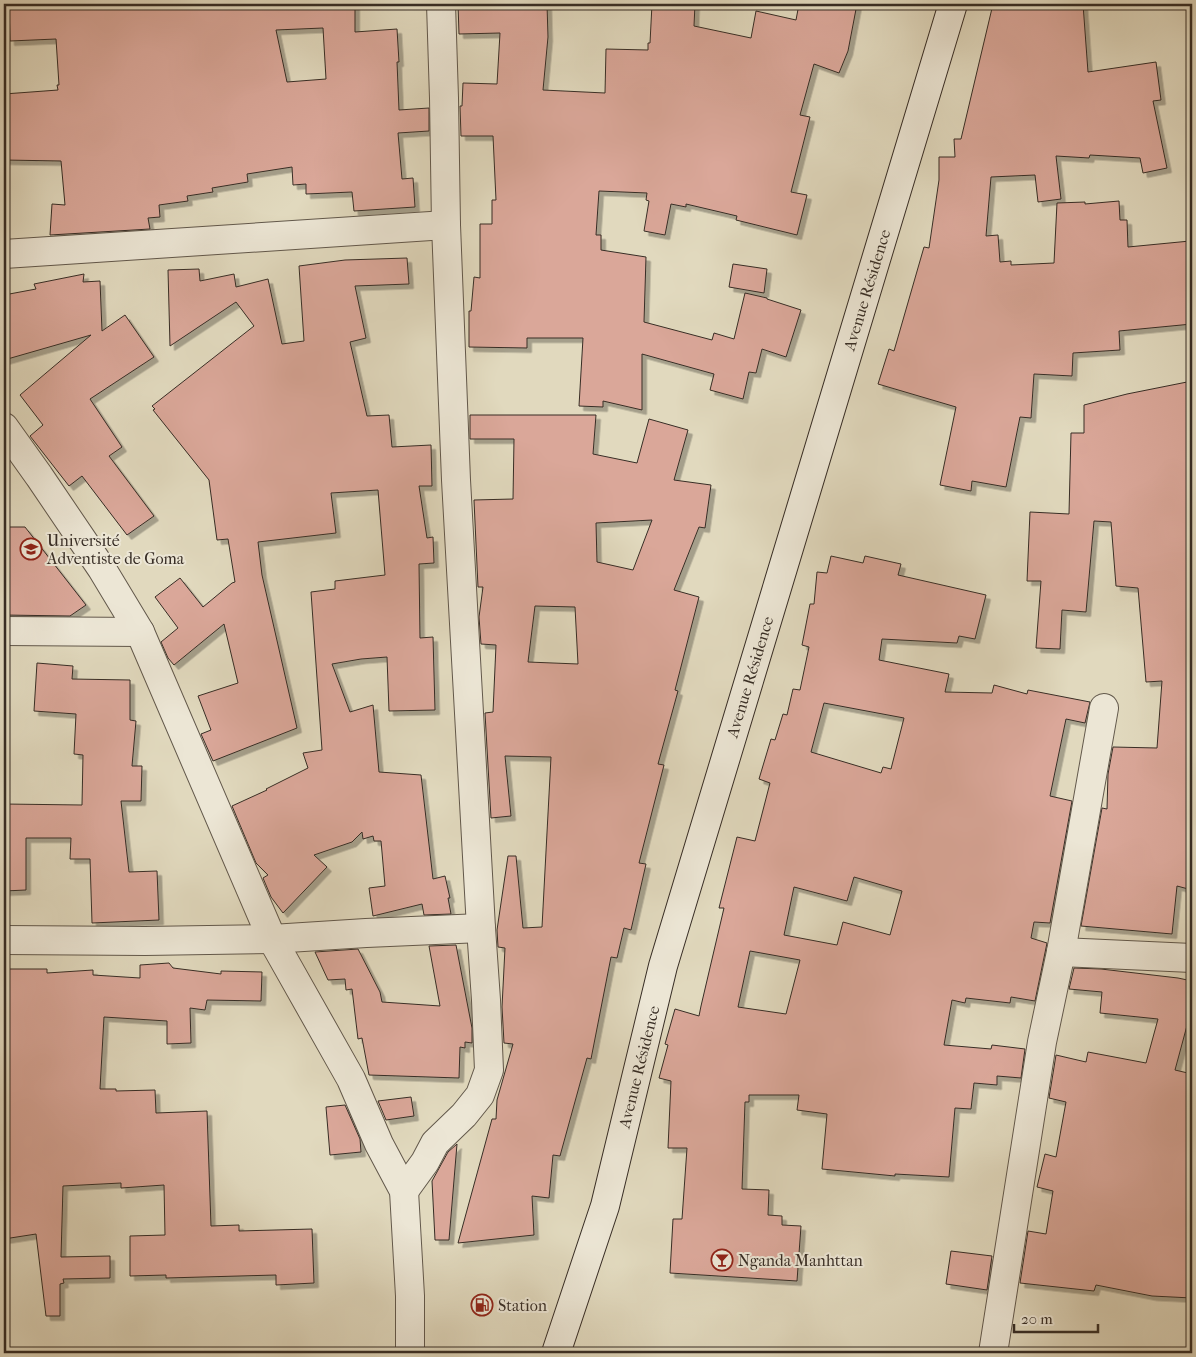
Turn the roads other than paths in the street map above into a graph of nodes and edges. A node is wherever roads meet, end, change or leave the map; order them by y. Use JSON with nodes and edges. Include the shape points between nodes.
{"nodes":[{"id":1,"x":440,"y":4,"type":"edge"},
{"id":2,"x":953,"y":4,"type":"edge"},
{"id":3,"x":446,"y":225,"type":"junction"},
{"id":4,"x":4,"y":254,"type":"edge"},
{"id":5,"x":4,"y":427,"type":"edge"},
{"id":6,"x":4,"y":631,"type":"edge"},
{"id":7,"x":140,"y":632,"type":"junction"},
{"id":8,"x":1104,"y":708,"type":"dead end"},
{"id":9,"x":481,"y":928,"type":"junction"},
{"id":10,"x":272,"y":939,"type":"junction"},
{"id":11,"x":4,"y":940,"type":"edge"},
{"id":12,"x":1061,"y":952,"type":"junction"},
{"id":13,"x":1192,"y":958,"type":"edge"},
{"id":14,"x":404,"y":1191,"type":"junction"},
{"id":15,"x":410,"y":1353,"type":"edge"},
{"id":16,"x":556,"y":1353,"type":"edge"},
{"id":17,"x":993,"y":1353,"type":"edge"}],
"edges":[{"from":1,"to":3,"type":"street"},
{"from":2,"to":16,"type":"street","name":"Avenue Résidence","via":[[663,966],[605,1206]]},
{"from":3,"to":4,"type":"street"},
{"from":3,"to":9,"type":"street","via":[[456,480]]},
{"from":5,"to":7,"type":"street","via":[[102,569]]},
{"from":6,"to":7,"type":"street"},
{"from":7,"to":10,"type":"street"},
{"from":8,"to":12,"type":"street"},
{"from":9,"to":10,"type":"street"},
{"from":9,"to":14,"type":"street","via":[[489,1070],[480,1095],[435,1142]]},
{"from":10,"to":11,"type":"street"},
{"from":10,"to":14,"type":"street","via":[[351,1079]]},
{"from":12,"to":13,"type":"street"},
{"from":12,"to":17,"type":"street","via":[[1042,1042]]},
{"from":14,"to":15,"type":"street"}]}
